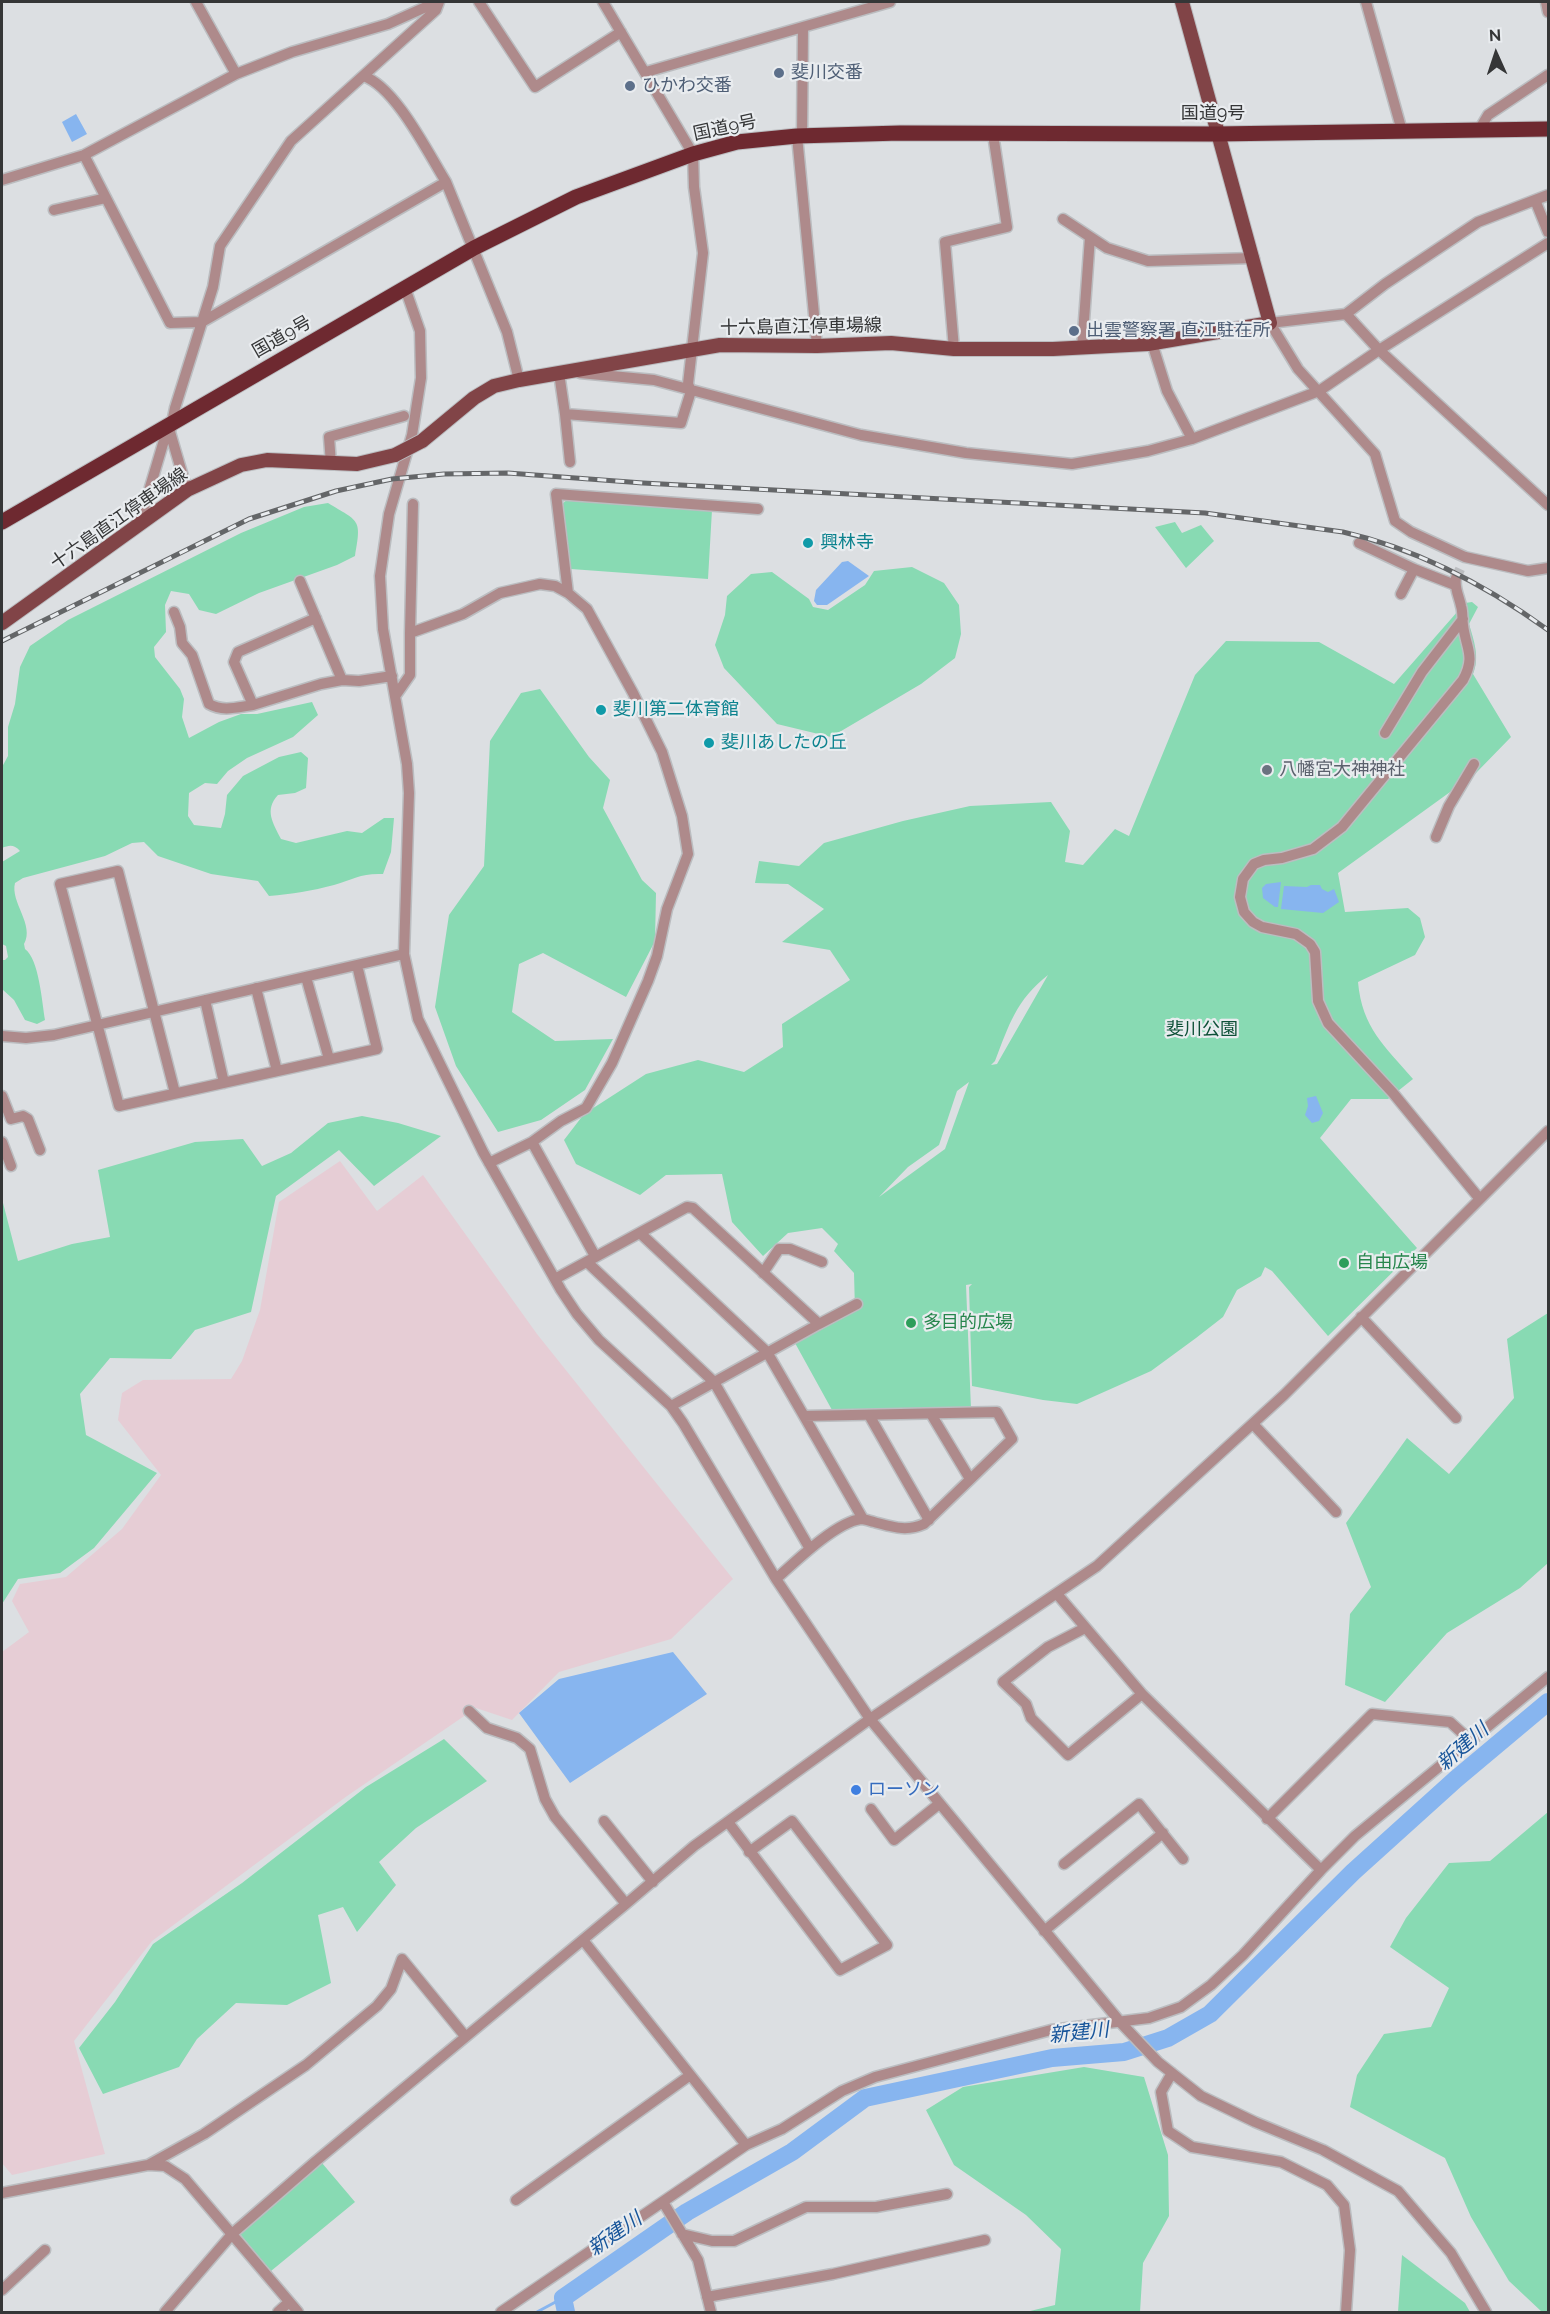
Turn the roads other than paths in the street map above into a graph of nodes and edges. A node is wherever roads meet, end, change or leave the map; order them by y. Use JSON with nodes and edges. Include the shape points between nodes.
{"nodes":[{"id":1,"x":196,"y":2,"type":"edge"},
{"id":2,"x":438,"y":2,"type":"edge"},
{"id":3,"x":479,"y":2,"type":"edge"},
{"id":4,"x":605,"y":2,"type":"edge"},
{"id":5,"x":890,"y":2,"type":"edge"},
{"id":6,"x":1182,"y":2,"type":"edge"},
{"id":7,"x":1366,"y":2,"type":"edge"},
{"id":8,"x":1546,"y":2,"type":"edge"},
{"id":9,"x":854,"y":7,"type":"edge"},
{"id":10,"x":1548,"y":12,"type":"edge"},
{"id":11,"x":802,"y":27,"type":"junction"},
{"id":12,"x":621,"y":32,"type":"junction"},
{"id":13,"x":646,"y":72,"type":"junction"},
{"id":14,"x":236,"y":74,"type":"junction"},
{"id":15,"x":1548,"y":75,"type":"edge"},
{"id":16,"x":363,"y":76,"type":"junction"},
{"id":17,"x":1548,"y":129,"type":"edge"},
{"id":18,"x":1479,"y":130,"type":"junction"},
{"id":19,"x":1402,"y":131,"type":"junction"},
{"id":20,"x":993,"y":134,"type":"junction"},
{"id":21,"x":1217,"y":134,"type":"junction"},
{"id":22,"x":800,"y":136,"type":"junction"},
{"id":23,"x":693,"y":154,"type":"junction"},
{"id":24,"x":84,"y":155,"type":"junction"},
{"id":25,"x":2,"y":180,"type":"edge"},
{"id":26,"x":446,"y":182,"type":"junction"},
{"id":27,"x":1548,"y":195,"type":"edge"},
{"id":28,"x":106,"y":198,"type":"junction"},
{"id":29,"x":1535,"y":200,"type":"junction"},
{"id":30,"x":54,"y":210,"type":"dead end"},
{"id":31,"x":1063,"y":219,"type":"dead end"},
{"id":32,"x":1548,"y":232,"type":"edge"},
{"id":33,"x":1090,"y":237,"type":"junction"},
{"id":34,"x":1548,"y":243,"type":"edge"},
{"id":35,"x":474,"y":248,"type":"junction"},
{"id":36,"x":1254,"y":258,"type":"junction"},
{"id":37,"x":405,"y":288,"type":"junction"},
{"id":38,"x":1346,"y":314,"type":"junction"},
{"id":39,"x":202,"y":322,"type":"junction"},
{"id":40,"x":1270,"y":323,"type":"junction"},
{"id":41,"x":1152,"y":344,"type":"junction"},
{"id":42,"x":817,"y":346,"type":"junction"},
{"id":43,"x":1082,"y":348,"type":"junction"},
{"id":44,"x":954,"y":349,"type":"junction"},
{"id":45,"x":1379,"y":350,"type":"junction"},
{"id":46,"x":692,"y":351,"type":"junction"},
{"id":47,"x":565,"y":372,"type":"junction"},
{"id":48,"x":519,"y":380,"type":"junction"},
{"id":49,"x":691,"y":391,"type":"junction"},
{"id":50,"x":1319,"y":391,"type":"junction"},
{"id":51,"x":565,"y":414,"type":"junction"},
{"id":52,"x":404,"y":416,"type":"dead end"},
{"id":53,"x":171,"y":428,"type":"junction"},
{"id":54,"x":1191,"y":439,"type":"junction"},
{"id":55,"x":570,"y":462,"type":"dead end"},
{"id":56,"x":331,"y":464,"type":"junction"},
{"id":57,"x":187,"y":490,"type":"junction"},
{"id":58,"x":413,"y":504,"type":"dead end"},
{"id":59,"x":1548,"y":505,"type":"edge"},
{"id":60,"x":758,"y":509,"type":"dead end"},
{"id":61,"x":2,"y":522,"type":"edge"},
{"id":62,"x":139,"y":524,"type":"junction"},
{"id":63,"x":1359,"y":543,"type":"dead end"},
{"id":64,"x":1548,"y":568,"type":"edge"},
{"id":65,"x":1414,"y":569,"type":"junction"},
{"id":66,"x":300,"y":581,"type":"dead end"},
{"id":67,"x":568,"y":593,"type":"junction"},
{"id":68,"x":1401,"y":594,"type":"dead end"},
{"id":69,"x":174,"y":612,"type":"dead end"},
{"id":70,"x":316,"y":618,"type":"junction"},
{"id":71,"x":1463,"y":619,"type":"junction"},
{"id":72,"x":2,"y":623,"type":"edge"},
{"id":73,"x":410,"y":633,"type":"junction"},
{"id":74,"x":392,"y":676,"type":"junction"},
{"id":75,"x":342,"y":680,"type":"junction"},
{"id":76,"x":396,"y":695,"type":"junction"},
{"id":77,"x":253,"y":705,"type":"junction"},
{"id":78,"x":1385,"y":733,"type":"dead end"},
{"id":79,"x":1474,"y":764,"type":"dead end"},
{"id":80,"x":1436,"y":837,"type":"dead end"},
{"id":81,"x":404,"y":954,"type":"junction"},
{"id":82,"x":357,"y":965,"type":"junction"},
{"id":83,"x":306,"y":977,"type":"junction"},
{"id":84,"x":256,"y":988,"type":"junction"},
{"id":85,"x":205,"y":1000,"type":"junction"},
{"id":86,"x":153,"y":1011,"type":"junction"},
{"id":87,"x":96,"y":1024,"type":"junction"},
{"id":88,"x":2,"y":1036,"type":"edge"},
{"id":89,"x":329,"y":1059,"type":"junction"},
{"id":90,"x":277,"y":1071,"type":"junction"},
{"id":91,"x":224,"y":1083,"type":"junction"},
{"id":92,"x":175,"y":1094,"type":"junction"},
{"id":93,"x":2,"y":1095,"type":"edge"},
{"id":94,"x":6,"y":1121,"type":"edge"},
{"id":95,"x":1548,"y":1131,"type":"edge"},
{"id":96,"x":2,"y":1142,"type":"edge"},
{"id":97,"x":532,"y":1142,"type":"junction"},
{"id":98,"x":40,"y":1150,"type":"dead end"},
{"id":99,"x":489,"y":1163,"type":"junction"},
{"id":100,"x":11,"y":1166,"type":"dead end"},
{"id":101,"x":1479,"y":1198,"type":"junction"},
{"id":102,"x":640,"y":1233,"type":"junction"},
{"id":103,"x":591,"y":1259,"type":"junction"},
{"id":104,"x":822,"y":1262,"type":"dead end"},
{"id":105,"x":763,"y":1273,"type":"junction"},
{"id":106,"x":555,"y":1279,"type":"junction"},
{"id":107,"x":857,"y":1304,"type":"dead end"},
{"id":108,"x":1361,"y":1317,"type":"junction"},
{"id":109,"x":819,"y":1324,"type":"junction"},
{"id":110,"x":767,"y":1352,"type":"junction"},
{"id":111,"x":714,"y":1382,"type":"junction"},
{"id":112,"x":671,"y":1406,"type":"junction"},
{"id":113,"x":931,"y":1414,"type":"junction"},
{"id":114,"x":868,"y":1415,"type":"junction"},
{"id":115,"x":804,"y":1416,"type":"junction"},
{"id":116,"x":1456,"y":1418,"type":"dead end"},
{"id":117,"x":1253,"y":1424,"type":"junction"},
{"id":118,"x":970,"y":1479,"type":"junction"},
{"id":119,"x":1336,"y":1512,"type":"dead end"},
{"id":120,"x":863,"y":1519,"type":"junction"},
{"id":121,"x":929,"y":1520,"type":"junction"},
{"id":122,"x":810,"y":1549,"type":"junction"},
{"id":123,"x":776,"y":1579,"type":"junction"},
{"id":124,"x":1057,"y":1594,"type":"junction"},
{"id":125,"x":1086,"y":1628,"type":"junction"},
{"id":126,"x":1548,"y":1677,"type":"edge"},
{"id":127,"x":1142,"y":1694,"type":"junction"},
{"id":128,"x":469,"y":1711,"type":"dead end"},
{"id":129,"x":870,"y":1719,"type":"junction"},
{"id":130,"x":1471,"y":1741,"type":"junction"},
{"id":131,"x":939,"y":1804,"type":"junction"},
{"id":132,"x":871,"y":1809,"type":"dead end"},
{"id":133,"x":1267,"y":1819,"type":"junction"},
{"id":134,"x":604,"y":1821,"type":"dead end"},
{"id":135,"x":728,"y":1822,"type":"junction"},
{"id":136,"x":1163,"y":1833,"type":"junction"},
{"id":137,"x":749,"y":1852,"type":"junction"},
{"id":138,"x":1183,"y":1859,"type":"dead end"},
{"id":139,"x":1064,"y":1864,"type":"dead end"},
{"id":140,"x":1321,"y":1870,"type":"junction"},
{"id":141,"x":653,"y":1882,"type":"junction"},
{"id":142,"x":626,"y":1904,"type":"junction"},
{"id":143,"x":1044,"y":1931,"type":"junction"},
{"id":144,"x":582,"y":1940,"type":"junction"},
{"id":145,"x":1121,"y":2023,"type":"junction"},
{"id":146,"x":465,"y":2036,"type":"junction"},
{"id":147,"x":1172,"y":2073,"type":"junction"},
{"id":148,"x":689,"y":2076,"type":"junction"},
{"id":149,"x":746,"y":2145,"type":"junction"},
{"id":150,"x":148,"y":2165,"type":"junction"},
{"id":151,"x":2,"y":2193,"type":"edge"},
{"id":152,"x":947,"y":2193,"type":"dead end"},
{"id":153,"x":516,"y":2200,"type":"dead end"},
{"id":154,"x":663,"y":2202,"type":"junction"},
{"id":155,"x":233,"y":2233,"type":"junction"},
{"id":156,"x":682,"y":2234,"type":"junction"},
{"id":157,"x":986,"y":2240,"type":"dead end"},
{"id":158,"x":45,"y":2250,"type":"dead end"},
{"id":159,"x":2,"y":2290,"type":"edge"},
{"id":160,"x":707,"y":2297,"type":"junction"},
{"id":161,"x":289,"y":2302,"type":"junction"},
{"id":162,"x":165,"y":2313,"type":"edge"},
{"id":163,"x":278,"y":2313,"type":"edge"},
{"id":164,"x":298,"y":2313,"type":"edge"},
{"id":165,"x":501,"y":2313,"type":"edge"},
{"id":166,"x":711,"y":2313,"type":"edge"},
{"id":167,"x":1346,"y":2313,"type":"edge"},
{"id":168,"x":1486,"y":2313,"type":"edge"}],
"edges":[{"from":1,"to":14,"type":"street"},
{"from":2,"to":14,"type":"street","via":[[388,24],[292,52]]},
{"from":2,"to":16,"type":"street","via":[[436,10]]},
{"from":3,"to":12,"type":"street","via":[[535,87]]},
{"from":4,"to":12,"type":"street"},
{"from":5,"to":9,"type":"street"},
{"from":6,"to":21,"type":"main road"},
{"from":7,"to":19,"type":"street"},
{"from":8,"to":10,"type":"street"},
{"from":9,"to":11,"type":"street"},
{"from":11,"to":13,"type":"street"},
{"from":11,"to":22,"type":"street"},
{"from":12,"to":13,"type":"street"},
{"from":13,"to":23,"type":"street"},
{"from":14,"to":24,"type":"street"},
{"from":15,"to":18,"type":"street","via":[[1488,115]]},
{"from":16,"to":26,"type":"street","via":[[391,95]]},
{"from":16,"to":39,"type":"street","via":[[291,141],[225,237]]},
{"from":17,"to":18,"type":"highway","name":"国道9号"},
{"from":18,"to":19,"type":"highway","name":"国道9号"},
{"from":19,"to":21,"type":"highway","name":"国道9号"},
{"from":20,"to":21,"type":"highway","name":"国道9号"},
{"from":20,"to":22,"type":"highway","name":"国道9号"},
{"from":20,"to":44,"type":"street","via":[[1007,227],[945,242]]},
{"from":21,"to":36,"type":"main road"},
{"from":22,"to":23,"type":"highway","name":"国道9号","via":[[737,142]]},
{"from":22,"to":42,"type":"street"},
{"from":23,"to":35,"type":"highway","name":"国道9号","via":[[576,196]]},
{"from":23,"to":46,"type":"street","via":[[703,253]]},
{"from":24,"to":25,"type":"street"},
{"from":24,"to":28,"type":"street"},
{"from":26,"to":35,"type":"street"},
{"from":26,"to":39,"type":"street"},
{"from":27,"to":29,"type":"street"},
{"from":28,"to":30,"type":"street"},
{"from":28,"to":39,"type":"street","via":[[170,323]]},
{"from":29,"to":32,"type":"street"},
{"from":29,"to":38,"type":"street","via":[[1478,222]]},
{"from":31,"to":33,"type":"street"},
{"from":33,"to":36,"type":"street","via":[[1107,249],[1148,261]]},
{"from":33,"to":43,"type":"street"},
{"from":34,"to":45,"type":"street"},
{"from":35,"to":37,"type":"highway","name":"国道9号"},
{"from":35,"to":48,"type":"street","via":[[507,332]]},
{"from":36,"to":40,"type":"main road"},
{"from":37,"to":53,"type":"highway","name":"国道9号"},
{"from":37,"to":74,"type":"street","via":[[420,331],[421,378],[412,435],[389,514],[380,576],[383,629]]},
{"from":38,"to":40,"type":"street"},
{"from":38,"to":45,"type":"street"},
{"from":39,"to":53,"type":"street"},
{"from":40,"to":41,"type":"main road","name":"十六島直江停車場線"},
{"from":40,"to":50,"type":"street","via":[[1298,369]]},
{"from":41,"to":43,"type":"main road","name":"十六島直江停車場線"},
{"from":41,"to":54,"type":"street","via":[[1167,391]]},
{"from":42,"to":44,"type":"main road","name":"十六島直江停車場線","via":[[891,343]]},
{"from":42,"to":46,"type":"main road","name":"十六島直江停車場線","via":[[720,345]]},
{"from":43,"to":44,"type":"main road","name":"十六島直江停車場線"},
{"from":45,"to":50,"type":"street"},
{"from":45,"to":59,"type":"street"},
{"from":46,"to":47,"type":"main road","name":"十六島直江停車場線"},
{"from":46,"to":49,"type":"street","via":[[688,384]]},
{"from":47,"to":48,"type":"main road","name":"十六島直江停車場線"},
{"from":47,"to":49,"type":"street","via":[[654,380]]},
{"from":47,"to":51,"type":"street"},
{"from":48,"to":56,"type":"main road","name":"十六島直江停車場線","bridge":true,"via":[[494,387],[474,399],[422,441],[395,455],[357,464]]},
{"from":49,"to":51,"type":"street","via":[[681,423]]},
{"from":49,"to":54,"type":"street","via":[[861,435],[966,453],[1072,464]]},
{"from":50,"to":54,"type":"street"},
{"from":50,"to":64,"type":"street","via":[[1375,454],[1395,520],[1463,562],[1528,571]]},
{"from":51,"to":55,"type":"street"},
{"from":52,"to":56,"type":"street","via":[[329,437]]},
{"from":53,"to":57,"type":"street"},
{"from":53,"to":61,"type":"highway","name":"国道9号"},
{"from":53,"to":62,"type":"street"},
{"from":56,"to":57,"type":"main road","name":"十六島直江停車場線","via":[[267,460],[241,465]]},
{"from":57,"to":62,"type":"main road","name":"十六島直江停車場線"},
{"from":58,"to":73,"type":"street"},
{"from":60,"to":67,"type":"street","via":[[556,494]]},
{"from":62,"to":72,"type":"main road","name":"十六島直江停車場線"},
{"from":63,"to":65,"type":"street"},
{"from":65,"to":68,"type":"street"},
{"from":65,"to":71,"type":"street","via":[[1455,582]]},
{"from":66,"to":70,"type":"street"},
{"from":67,"to":73,"type":"street","via":[[540,584],[500,592],[463,614]]},
{"from":67,"to":97,"type":"street","via":[[587,609],[662,752],[682,816],[688,854],[667,909],[648,981],[612,1063],[586,1107]]},
{"from":69,"to":77,"type":"street","via":[[182,643],[192,655],[209,704],[228,709]]},
{"from":70,"to":75,"type":"street"},
{"from":70,"to":77,"type":"street","via":[[238,652],[234,662]]},
{"from":71,"to":78,"type":"street","via":[[1422,672]]},
{"from":71,"to":101,"type":"street","via":[[1471,662],[1463,680],[1342,827],[1313,849],[1254,864],[1245,875],[1240,893],[1244,912],[1253,922],[1296,934],[1310,944],[1315,952],[1318,1001],[1328,1023],[1393,1093]]},
{"from":73,"to":76,"type":"street","via":[[410,675]]},
{"from":74,"to":75,"type":"street"},
{"from":74,"to":76,"type":"street"},
{"from":75,"to":77,"type":"street"},
{"from":76,"to":81,"type":"street","via":[[409,794]]},
{"from":79,"to":80,"type":"street"},
{"from":81,"to":82,"type":"street"},
{"from":81,"to":99,"type":"street","via":[[418,1019]]},
{"from":82,"to":83,"type":"street"},
{"from":82,"to":89,"type":"street","via":[[377,1048]]},
{"from":83,"to":84,"type":"street"},
{"from":83,"to":89,"type":"street"},
{"from":84,"to":85,"type":"street"},
{"from":84,"to":90,"type":"street"},
{"from":85,"to":86,"type":"street"},
{"from":85,"to":91,"type":"street"},
{"from":86,"to":87,"type":"street"},
{"from":86,"to":87,"type":"street","via":[[118,871],[60,884]]},
{"from":86,"to":92,"type":"street"},
{"from":87,"to":88,"type":"street","via":[[54,1035]]},
{"from":87,"to":92,"type":"street","via":[[119,1106]]},
{"from":89,"to":90,"type":"street"},
{"from":90,"to":91,"type":"street"},
{"from":91,"to":92,"type":"street"},
{"from":93,"to":94,"type":"street"},
{"from":94,"to":98,"type":"street","via":[[23,1116],[28,1119]]},
{"from":95,"to":101,"type":"street"},
{"from":96,"to":100,"type":"street"},
{"from":97,"to":99,"type":"street"},
{"from":97,"to":103,"type":"street"},
{"from":99,"to":106,"type":"street"},
{"from":101,"to":108,"type":"street"},
{"from":102,"to":103,"type":"street"},
{"from":102,"to":105,"type":"street","via":[[687,1207],[693,1208]]},
{"from":102,"to":110,"type":"street"},
{"from":103,"to":106,"type":"street"},
{"from":103,"to":111,"type":"street"},
{"from":104,"to":105,"type":"street","via":[[790,1249],[779,1249]]},
{"from":105,"to":109,"type":"street"},
{"from":106,"to":112,"type":"street","via":[[599,1340]]},
{"from":107,"to":109,"type":"street"},
{"from":108,"to":116,"type":"street"},
{"from":108,"to":117,"type":"street"},
{"from":109,"to":110,"type":"street"},
{"from":110,"to":111,"type":"street"},
{"from":110,"to":115,"type":"street"},
{"from":111,"to":112,"type":"street"},
{"from":111,"to":122,"type":"street"},
{"from":112,"to":123,"type":"street"},
{"from":113,"to":114,"type":"street"},
{"from":113,"to":118,"type":"street"},
{"from":113,"to":118,"type":"street","via":[[997,1412],[1012,1439]]},
{"from":114,"to":115,"type":"street"},
{"from":114,"to":121,"type":"street"},
{"from":115,"to":120,"type":"street"},
{"from":117,"to":119,"type":"street"},
{"from":117,"to":124,"type":"street","via":[[1097,1566]]},
{"from":118,"to":121,"type":"street"},
{"from":120,"to":121,"type":"street","via":[[900,1529],[914,1529]]},
{"from":120,"to":122,"type":"street","via":[[842,1526]]},
{"from":122,"to":123,"type":"street"},
{"from":123,"to":129,"type":"street"},
{"from":124,"to":125,"type":"street"},
{"from":124,"to":129,"type":"street"},
{"from":125,"to":127,"type":"street"},
{"from":125,"to":127,"type":"street","via":[[1048,1647],[1003,1682],[1026,1704],[1031,1718],[1068,1755]]},
{"from":126,"to":130,"type":"street"},
{"from":127,"to":133,"type":"street"},
{"from":128,"to":142,"type":"street","via":[[487,1728],[517,1738],[530,1749],[545,1799],[555,1817]]},
{"from":129,"to":131,"type":"street"},
{"from":129,"to":135,"type":"street"},
{"from":130,"to":133,"type":"street","via":[[1450,1722],[1372,1714]]},
{"from":130,"to":140,"type":"street","via":[[1355,1836]]},
{"from":131,"to":132,"type":"street","via":[[894,1840]]},
{"from":131,"to":143,"type":"street"},
{"from":133,"to":140,"type":"street"},
{"from":134,"to":141,"type":"street"},
{"from":135,"to":137,"type":"street"},
{"from":135,"to":141,"type":"street"},
{"from":136,"to":138,"type":"street"},
{"from":136,"to":139,"type":"street","via":[[1139,1804]]},
{"from":136,"to":143,"type":"street"},
{"from":137,"to":137,"type":"street","via":[[840,1970],[887,1945],[792,1821]]},
{"from":140,"to":145,"type":"street","via":[[1211,1985],[1181,2007]]},
{"from":141,"to":142,"type":"street"},
{"from":142,"to":144,"type":"street"},
{"from":143,"to":145,"type":"street"},
{"from":144,"to":146,"type":"street"},
{"from":144,"to":148,"type":"street"},
{"from":145,"to":147,"type":"street"},
{"from":145,"to":149,"type":"street","via":[[1051,2030],[875,2077],[842,2091],[782,2129]]},
{"from":146,"to":150,"type":"street","via":[[402,1959],[391,1989],[377,2006],[306,2065],[204,2134]]},
{"from":146,"to":155,"type":"street"},
{"from":147,"to":167,"type":"street","via":[[1161,2092],[1168,2131],[1192,2147],[1281,2162],[1327,2185],[1344,2205],[1350,2250]]},
{"from":147,"to":168,"type":"street","via":[[1201,2096],[1323,2150],[1398,2191],[1451,2253]]},
{"from":148,"to":149,"type":"street"},
{"from":148,"to":153,"type":"street"},
{"from":149,"to":154,"type":"street"},
{"from":150,"to":151,"type":"street"},
{"from":150,"to":155,"type":"street","via":[[165,2166],[185,2179]]},
{"from":152,"to":156,"type":"street","via":[[876,2207],[806,2207],[734,2241]]},
{"from":154,"to":156,"type":"street"},
{"from":154,"to":165,"type":"street"},
{"from":155,"to":161,"type":"street"},
{"from":155,"to":162,"type":"street"},
{"from":156,"to":160,"type":"street","via":[[698,2260]]},
{"from":157,"to":160,"type":"street"},
{"from":158,"to":159,"type":"street"},
{"from":160,"to":166,"type":"street"},
{"from":161,"to":163,"type":"street"},
{"from":161,"to":164,"type":"street"}]}
